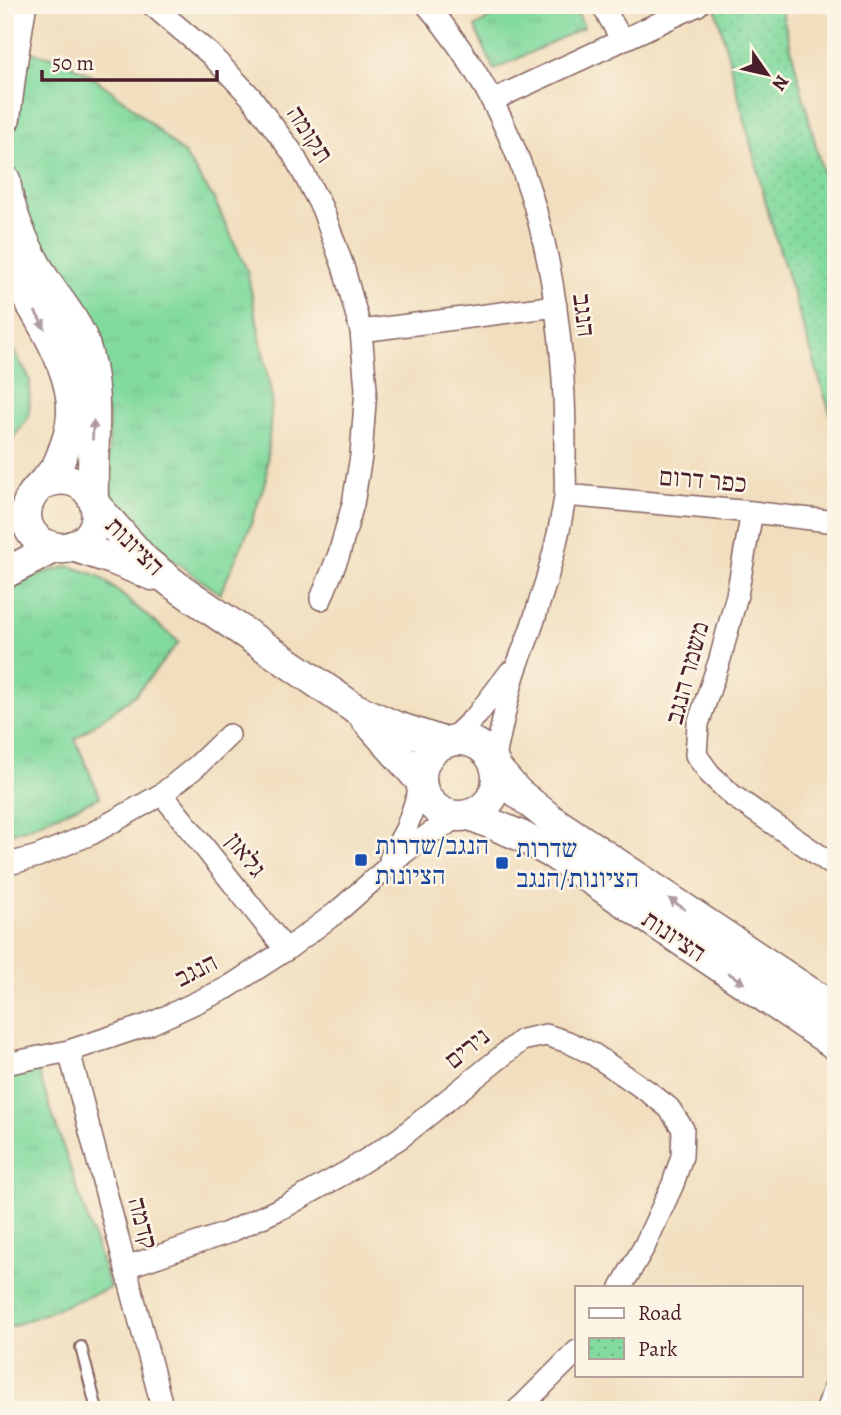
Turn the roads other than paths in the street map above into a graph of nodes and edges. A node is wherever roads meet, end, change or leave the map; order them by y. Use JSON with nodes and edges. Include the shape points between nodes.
{"nodes":[{"id":1,"x":22,"y":5,"type":"edge"},
{"id":2,"x":152,"y":5,"type":"edge"},
{"id":3,"x":427,"y":5,"type":"edge"},
{"id":4,"x":602,"y":5,"type":"edge"},
{"id":5,"x":698,"y":5,"type":"edge"},
{"id":6,"x":622,"y":40,"type":"junction"},
{"id":7,"x":493,"y":100,"type":"junction"},
{"id":8,"x":5,"y":118,"type":"edge"},
{"id":9,"x":5,"y":180,"type":"edge"},
{"id":10,"x":5,"y":261,"type":"edge"},
{"id":11,"x":556,"y":306,"type":"junction"},
{"id":12,"x":361,"y":331,"type":"junction"},
{"id":13,"x":36,"y":494,"type":"junction"},
{"id":14,"x":565,"y":495,"type":"junction"},
{"id":15,"x":94,"y":502,"type":"junction"},
{"id":16,"x":752,"y":512,"type":"junction"},
{"id":17,"x":836,"y":522,"type":"edge"},
{"id":18,"x":5,"y":534,"type":"edge"},
{"id":19,"x":63,"y":547,"type":"junction"},
{"id":20,"x":5,"y":573,"type":"edge"},
{"id":21,"x":175,"y":585,"type":"junction"},
{"id":22,"x":321,"y":599,"type":"dead end"},
{"id":23,"x":521,"y":656,"type":"junction"},
{"id":24,"x":354,"y":708,"type":"junction"},
{"id":25,"x":229,"y":735,"type":"dead end"},
{"id":26,"x":448,"y":742,"type":"junction"},
{"id":27,"x":495,"y":765,"type":"junction"},
{"id":28,"x":421,"y":783,"type":"junction"},
{"id":29,"x":162,"y":794,"type":"junction"},
{"id":30,"x":465,"y":816,"type":"junction"},
{"id":31,"x":5,"y":865,"type":"edge"},
{"id":32,"x":836,"y":867,"type":"edge"},
{"id":33,"x":384,"y":870,"type":"junction"},
{"id":34,"x":286,"y":950,"type":"junction"},
{"id":35,"x":836,"y":1010,"type":"edge"},
{"id":36,"x":836,"y":1045,"type":"edge"},
{"id":37,"x":69,"y":1051,"type":"junction"},
{"id":38,"x":5,"y":1064,"type":"edge"},
{"id":39,"x":126,"y":1267,"type":"junction"},
{"id":40,"x":622,"y":1286,"type":"edge"},
{"id":41,"x":80,"y":1347,"type":"dead end"},
{"id":42,"x":575,"y":1352,"type":"edge"},
{"id":43,"x":836,"y":1382,"type":"edge"},
{"id":44,"x":97,"y":1410,"type":"edge"},
{"id":45,"x":163,"y":1410,"type":"edge"},
{"id":46,"x":517,"y":1410,"type":"edge"},
{"id":47,"x":827,"y":1410,"type":"edge"}],
"edges":[{"from":1,"to":8,"type":"street"},
{"from":2,"to":12,"type":"street","name":"תקומה","via":[[210,54],[251,97],[292,152],[322,208]]},
{"from":3,"to":7,"type":"street","name":"הנגב"},
{"from":4,"to":6,"type":"street"},
{"from":5,"to":6,"type":"street"},
{"from":6,"to":7,"type":"street"},
{"from":7,"to":11,"type":"street","name":"הנגב","via":[[531,190]]},
{"from":15,"to":9,"type":"street","one_way":true,"via":[[95,410],[90,361],[80,335],[26,247]]},
{"from":10,"to":13,"type":"street","one_way":true,"via":[[53,343],[72,408],[66,447]]},
{"from":11,"to":12,"type":"street"},
{"from":11,"to":14,"type":"street","name":"הנגב","via":[[566,425]]},
{"from":12,"to":22,"type":"street","name":"תקומה","via":[[366,389],[361,456],[339,554]]},
{"from":13,"to":15,"type":"street","via":[[60,478],[68,479],[83,486]]},
{"from":13,"to":18,"type":"street"},
{"from":13,"to":19,"type":"street","via":[[27,523],[31,532],[45,545]]},
{"from":14,"to":16,"type":"street","name":"כפר דרום"},
{"from":14,"to":23,"type":"street","name":"הנגב","via":[[552,559]]},
{"from":15,"to":19,"type":"street","via":[[92,530],[81,542]]},
{"from":15,"to":21,"type":"street","name":"הציונות","via":[[138,553]]},
{"from":16,"to":17,"type":"street","name":"כפר דרום"},
{"from":16,"to":32,"type":"street","name":"משמר הנגב","via":[[737,595],[698,724],[696,755],[733,796]]},
{"from":19,"to":20,"type":"street"},
{"from":19,"to":21,"type":"street","name":"הציונות","via":[[113,559]]},
{"from":21,"to":24,"type":"street","name":"הציונות"},
{"from":23,"to":26,"type":"street","name":"הנגב","via":[[477,715]]},
{"from":23,"to":27,"type":"street","name":"הנגב","via":[[504,711]]},
{"from":24,"to":26,"type":"street","name":"הציונות"},
{"from":24,"to":28,"type":"street","name":"הציונות"},
{"from":25,"to":29,"type":"street"},
{"from":26,"to":27,"type":"street","via":[[476,744]]},
{"from":26,"to":28,"type":"street","via":[[425,760]]},
{"from":27,"to":30,"type":"street","via":[[491,799]]},
{"from":35,"to":27,"type":"street","name":"הציונות","one_way":true,"via":[[553,821],[517,792]]},
{"from":28,"to":30,"type":"street","via":[[435,808]]},
{"from":28,"to":33,"type":"street","name":"הנגב","via":[[407,829]]},
{"from":29,"to":31,"type":"street","via":[[91,834]]},
{"from":29,"to":34,"type":"street","name":"גלאון"},
{"from":30,"to":33,"type":"street","name":"הנגב","via":[[429,834]]},
{"from":30,"to":36,"type":"street","name":"הציונות","one_way":true,"via":[[521,836],[555,855]]},
{"from":33,"to":34,"type":"street","name":"הנגב"},
{"from":34,"to":37,"type":"street","name":"הנגב","via":[[227,988],[150,1024]]},
{"from":37,"to":38,"type":"street","name":"הנגב"},
{"from":37,"to":39,"type":"street","name":"קדמה"},
{"from":39,"to":40,"type":"street","name":"נירים","via":[[227,1233],[298,1200],[400,1138],[522,1040],[546,1035],[593,1054],[650,1093],[669,1108],[682,1129],[682,1156],[673,1184]]},
{"from":39,"to":45,"type":"street","name":"קדמה"},
{"from":41,"to":44,"type":"lane"},
{"from":42,"to":46,"type":"street"},
{"from":43,"to":47,"type":"street"}]}
